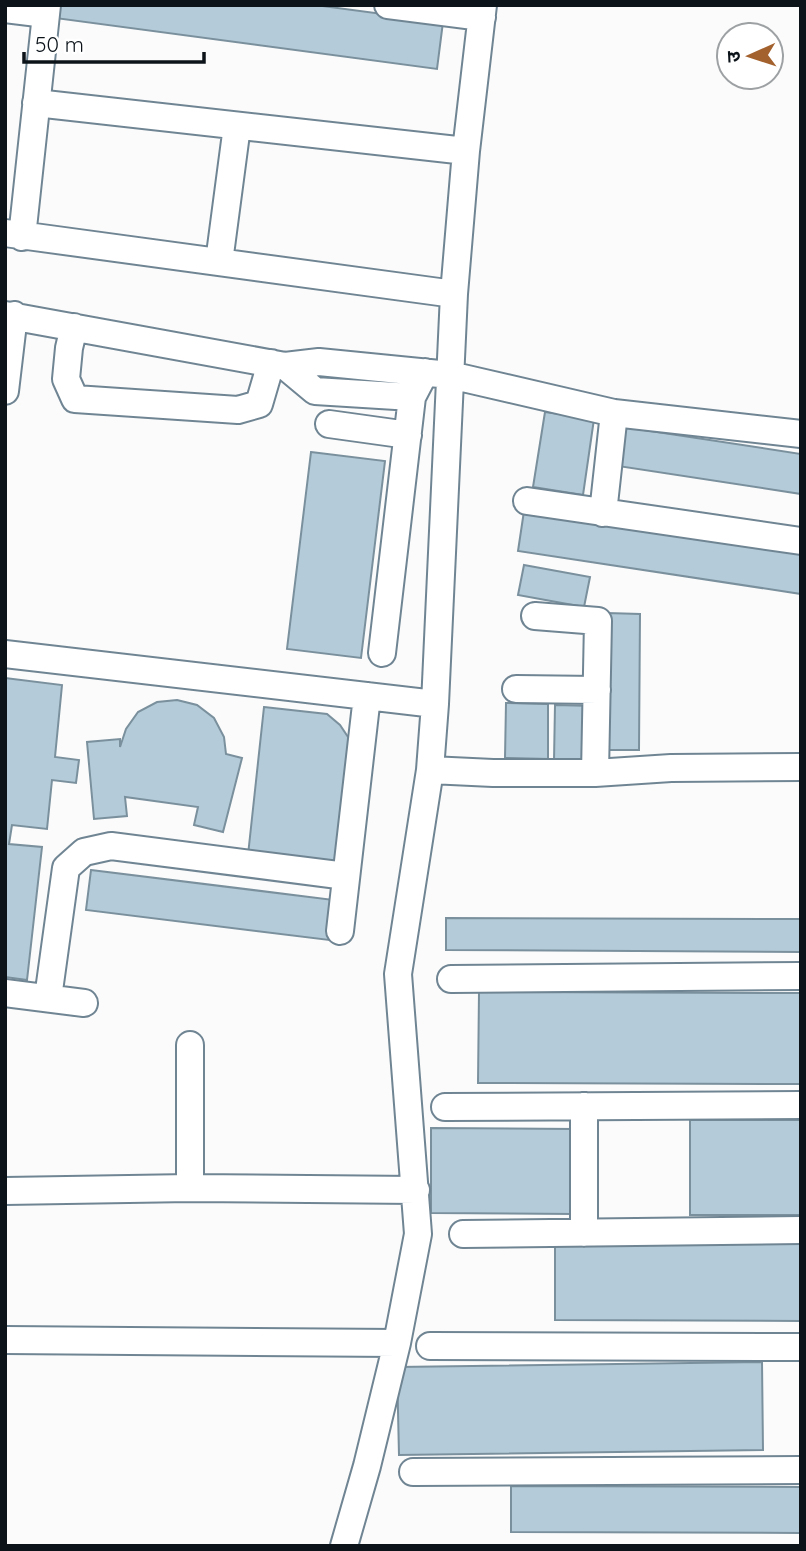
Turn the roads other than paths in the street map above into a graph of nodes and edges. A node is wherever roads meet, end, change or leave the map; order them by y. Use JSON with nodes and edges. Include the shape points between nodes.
{"nodes":[{"id":1,"x":388,"y":5,"type":"edge"},
{"id":2,"x":5,"y":9,"type":"edge"},
{"id":3,"x":47,"y":10,"type":"edge"},
{"id":4,"x":483,"y":11,"type":"edge"},
{"id":5,"x":36,"y":103,"type":"junction"},
{"id":6,"x":237,"y":126,"type":"junction"},
{"id":7,"x":466,"y":152,"type":"junction"},
{"id":8,"x":18,"y":164,"type":"edge"},
{"id":9,"x":14,"y":235,"type":"edge"},
{"id":10,"x":219,"y":262,"type":"junction"},
{"id":11,"x":454,"y":294,"type":"junction"},
{"id":12,"x":9,"y":315,"type":"edge"},
{"id":13,"x":74,"y":327,"type":"junction"},
{"id":14,"x":278,"y":364,"type":"junction"},
{"id":15,"x":438,"y":373,"type":"junction"},
{"id":16,"x":5,"y":391,"type":"edge"},
{"id":17,"x":412,"y":397,"type":"junction"},
{"id":18,"x":614,"y":413,"type":"junction"},
{"id":19,"x":329,"y":424,"type":"dead end"},
{"id":20,"x":801,"y":434,"type":"edge"},
{"id":21,"x":408,"y":435,"type":"junction"},
{"id":22,"x":527,"y":501,"type":"dead end"},
{"id":23,"x":603,"y":513,"type":"junction"},
{"id":24,"x":801,"y":541,"type":"edge"},
{"id":25,"x":535,"y":617,"type":"dead end"},
{"id":26,"x":382,"y":653,"type":"dead end"},
{"id":27,"x":5,"y":654,"type":"edge"},
{"id":28,"x":516,"y":689,"type":"dead end"},
{"id":29,"x":597,"y":691,"type":"junction"},
{"id":30,"x":367,"y":696,"type":"junction"},
{"id":31,"x":435,"y":704,"type":"junction"},
{"id":32,"x":801,"y":767,"type":"edge"},
{"id":33,"x":429,"y":769,"type":"junction"},
{"id":34,"x":595,"y":773,"type":"junction"},
{"id":35,"x":346,"y":876,"type":"junction"},
{"id":36,"x":340,"y":932,"type":"dead end"},
{"id":37,"x":801,"y":976,"type":"edge"},
{"id":38,"x":451,"y":979,"type":"dead end"},
{"id":39,"x":5,"y":993,"type":"edge"},
{"id":40,"x":48,"y":998,"type":"junction"},
{"id":41,"x":83,"y":1003,"type":"dead end"},
{"id":42,"x":190,"y":1045,"type":"dead end"},
{"id":43,"x":801,"y":1105,"type":"edge"},
{"id":44,"x":584,"y":1106,"type":"junction"},
{"id":45,"x":445,"y":1107,"type":"dead end"},
{"id":46,"x":190,"y":1188,"type":"junction"},
{"id":47,"x":416,"y":1190,"type":"junction"},
{"id":48,"x":5,"y":1191,"type":"edge"},
{"id":49,"x":801,"y":1230,"type":"edge"},
{"id":50,"x":584,"y":1233,"type":"junction"},
{"id":51,"x":463,"y":1234,"type":"dead end"},
{"id":52,"x":5,"y":1340,"type":"edge"},
{"id":53,"x":397,"y":1343,"type":"junction"},
{"id":54,"x":430,"y":1346,"type":"dead end"},
{"id":55,"x":801,"y":1347,"type":"edge"},
{"id":56,"x":801,"y":1470,"type":"edge"},
{"id":57,"x":413,"y":1472,"type":"dead end"},
{"id":58,"x":344,"y":1546,"type":"edge"}],
"edges":[{"from":1,"to":4,"type":"street"},
{"from":2,"to":3,"type":"street"},
{"from":3,"to":5,"type":"street"},
{"from":4,"to":7,"type":"street"},
{"from":5,"to":6,"type":"street"},
{"from":5,"to":8,"type":"street"},
{"from":6,"to":7,"type":"street"},
{"from":6,"to":10,"type":"street"},
{"from":7,"to":11,"type":"street"},
{"from":8,"to":9,"type":"street"},
{"from":9,"to":10,"type":"street"},
{"from":10,"to":11,"type":"street"},
{"from":11,"to":15,"type":"street"},
{"from":12,"to":13,"type":"street"},
{"from":12,"to":16,"type":"street"},
{"from":13,"to":14,"type":"street"},
{"from":13,"to":14,"type":"street","via":[[66,379],[75,399],[238,410],[259,404]]},
{"from":14,"to":15,"type":"street","via":[[319,362]]},
{"from":14,"to":17,"type":"street","via":[[315,391]]},
{"from":15,"to":17,"type":"street"},
{"from":15,"to":18,"type":"street"},
{"from":15,"to":31,"type":"street"},
{"from":17,"to":21,"type":"street"},
{"from":18,"to":20,"type":"street"},
{"from":18,"to":23,"type":"street"},
{"from":19,"to":21,"type":"street"},
{"from":21,"to":26,"type":"street"},
{"from":22,"to":23,"type":"street"},
{"from":23,"to":24,"type":"street"},
{"from":25,"to":29,"type":"street","via":[[598,621]]},
{"from":27,"to":30,"type":"street"},
{"from":28,"to":29,"type":"street"},
{"from":29,"to":34,"type":"street"},
{"from":30,"to":31,"type":"street"},
{"from":30,"to":35,"type":"street"},
{"from":31,"to":33,"type":"street"},
{"from":32,"to":34,"type":"street"},
{"from":33,"to":34,"type":"street"},
{"from":33,"to":47,"type":"street","via":[[398,974]]},
{"from":35,"to":36,"type":"street"},
{"from":35,"to":40,"type":"street","via":[[111,846],[85,852],[66,869]]},
{"from":37,"to":38,"type":"street"},
{"from":39,"to":40,"type":"street"},
{"from":40,"to":41,"type":"street"},
{"from":42,"to":46,"type":"street"},
{"from":43,"to":44,"type":"street"},
{"from":44,"to":45,"type":"street"},
{"from":44,"to":50,"type":"street"},
{"from":46,"to":47,"type":"street"},
{"from":46,"to":48,"type":"street"},
{"from":47,"to":53,"type":"street","via":[[418,1234]]},
{"from":49,"to":50,"type":"street"},
{"from":50,"to":51,"type":"street"},
{"from":52,"to":53,"type":"street"},
{"from":53,"to":58,"type":"street"},
{"from":54,"to":55,"type":"street"},
{"from":56,"to":57,"type":"street"}]}
